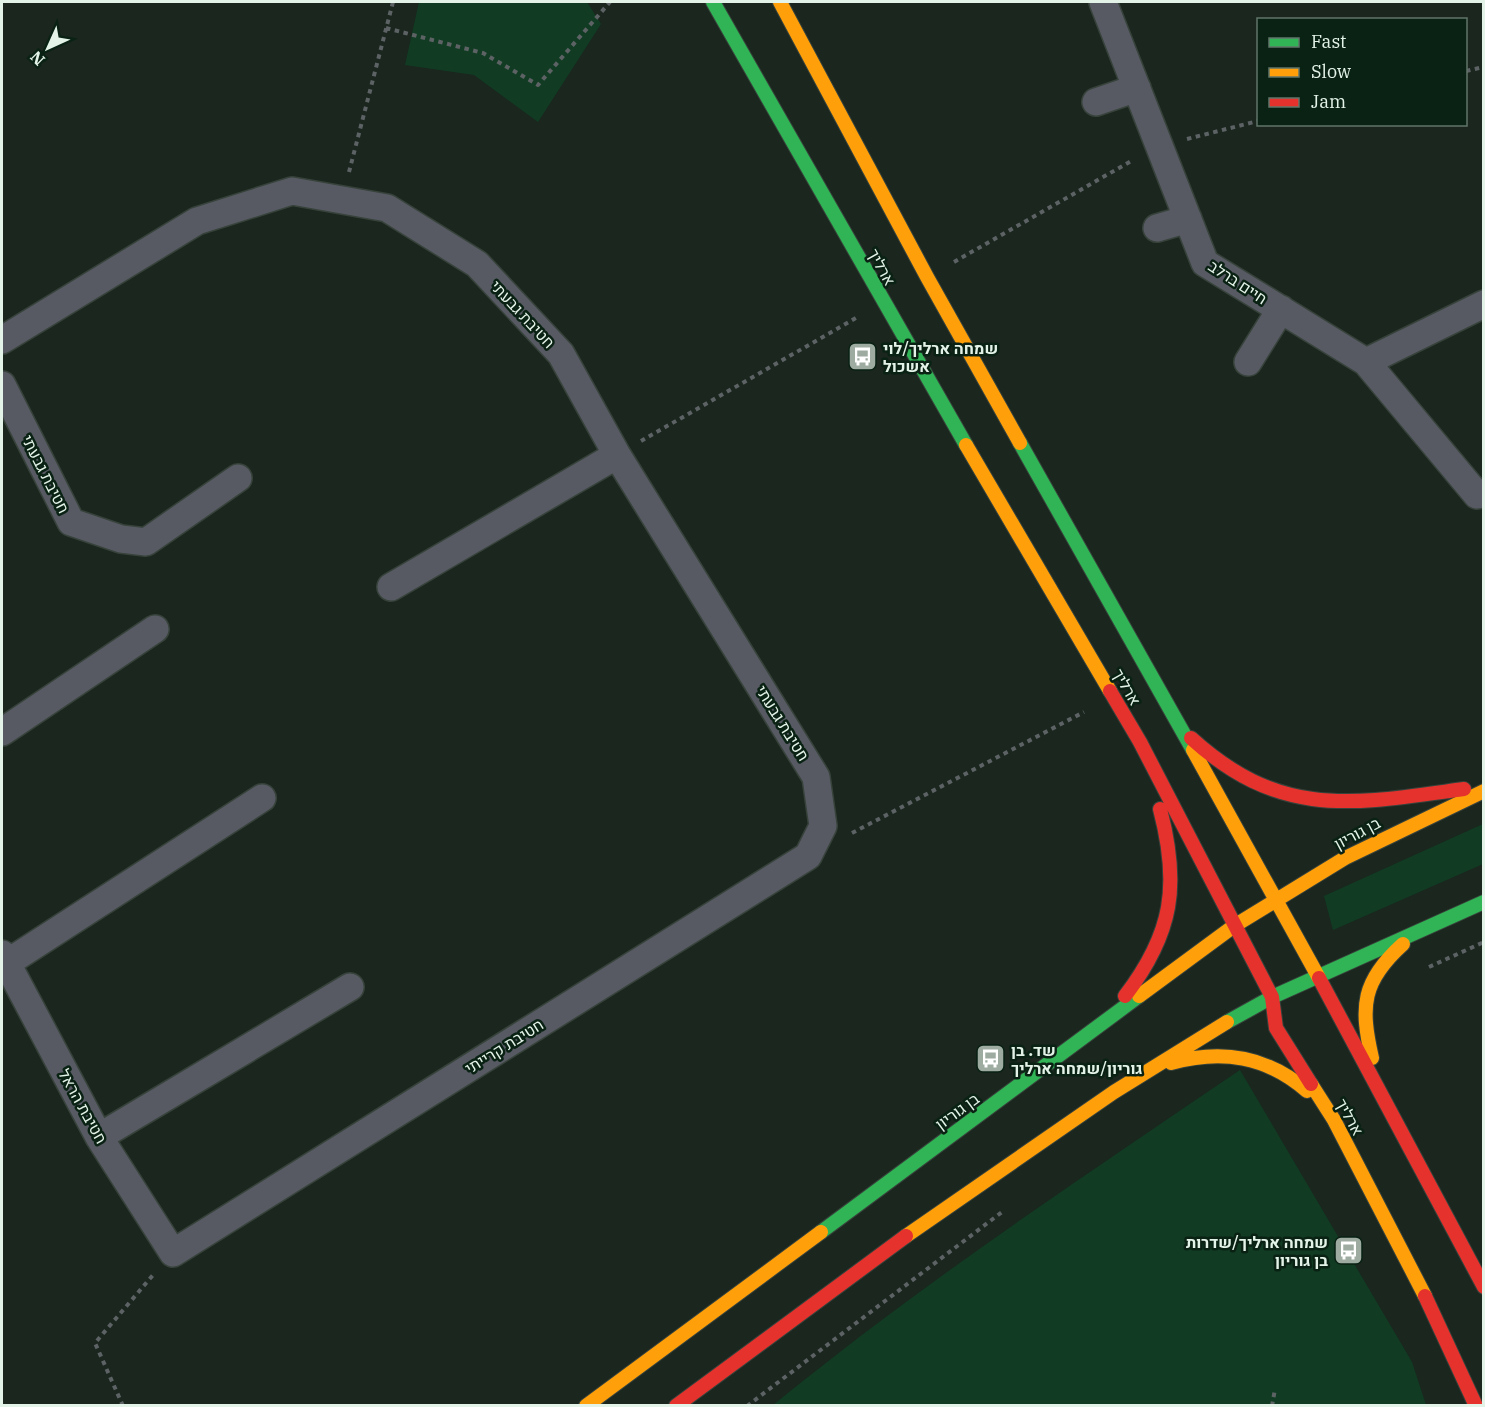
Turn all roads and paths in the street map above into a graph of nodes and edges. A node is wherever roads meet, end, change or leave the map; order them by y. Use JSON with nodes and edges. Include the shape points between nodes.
{"nodes":[{"id":1,"x":393,"y":2,"type":"edge"},
{"id":2,"x":610,"y":2,"type":"edge"},
{"id":3,"x":713,"y":2,"type":"edge"},
{"id":4,"x":780,"y":2,"type":"edge"},
{"id":5,"x":1103,"y":2,"type":"edge"},
{"id":6,"x":386,"y":28,"type":"junction"},
{"id":7,"x":1484,"y":67,"type":"edge"},
{"id":8,"x":1467,"y":71,"type":"edge"},
{"id":9,"x":1137,"y":88,"type":"junction"},
{"id":10,"x":1096,"y":102,"type":"dead end"},
{"id":11,"x":1257,"y":121,"type":"edge"},
{"id":12,"x":1159,"y":146,"type":"junction"},
{"id":13,"x":342,"y":200,"type":"junction"},
{"id":14,"x":1188,"y":219,"type":"junction"},
{"id":15,"x":1157,"y":228,"type":"dead end"},
{"id":16,"x":927,"y":277,"type":"junction"},
{"id":17,"x":883,"y":302,"type":"junction"},
{"id":18,"x":1484,"y":304,"type":"edge"},
{"id":19,"x":1281,"y":309,"type":"junction"},
{"id":20,"x":2,"y":340,"type":"edge"},
{"id":21,"x":1248,"y":362,"type":"dead end"},
{"id":22,"x":1366,"y":362,"type":"junction"},
{"id":23,"x":2,"y":385,"type":"edge"},
{"id":24,"x":617,"y":455,"type":"junction"},
{"id":25,"x":238,"y":478,"type":"dead end"},
{"id":26,"x":1478,"y":495,"type":"dead end"},
{"id":27,"x":391,"y":587,"type":"dead end"},
{"id":28,"x":155,"y":629,"type":"dead end"},
{"id":29,"x":1114,"y":696,"type":"junction"},
{"id":30,"x":1177,"y":724,"type":"junction"},
{"id":31,"x":2,"y":732,"type":"edge"},
{"id":32,"x":1140,"y":742,"type":"junction"},
{"id":33,"x":1484,"y":786,"type":"edge"},
{"id":34,"x":1484,"y":791,"type":"edge"},
{"id":35,"x":262,"y":798,"type":"dead end"},
{"id":36,"x":823,"y":826,"type":"joint"},
{"id":37,"x":850,"y":834,"type":"dead end"},
{"id":38,"x":1276,"y":898,"type":"junction"},
{"id":39,"x":1484,"y":902,"type":"edge"},
{"id":40,"x":1234,"y":926,"type":"junction"},
{"id":41,"x":1420,"y":930,"type":"junction"},
{"id":42,"x":4,"y":959,"type":"edge"},
{"id":43,"x":1317,"y":976,"type":"junction"},
{"id":44,"x":350,"y":987,"type":"dead end"},
{"id":45,"x":1272,"y":997,"type":"junction"},
{"id":46,"x":1100,"y":1026,"type":"junction"},
{"id":47,"x":1145,"y":1072,"type":"junction"},
{"id":48,"x":1381,"y":1094,"type":"junction"},
{"id":49,"x":1329,"y":1113,"type":"junction"},
{"id":50,"x":99,"y":1137,"type":"junction"},
{"id":51,"x":1004,"y":1211,"type":"dead end"},
{"id":52,"x":173,"y":1253,"type":"junction"},
{"id":53,"x":1484,"y":1287,"type":"edge"},
{"id":54,"x":1275,"y":1389,"type":"dead end"},
{"id":55,"x":123,"y":1406,"type":"edge"},
{"id":56,"x":586,"y":1406,"type":"edge"},
{"id":57,"x":676,"y":1406,"type":"edge"},
{"id":58,"x":747,"y":1406,"type":"edge"},
{"id":59,"x":1272,"y":1406,"type":"edge"},
{"id":60,"x":1476,"y":1406,"type":"edge"}],
"edges":[{"from":1,"to":6,"type":"path"},
{"from":2,"to":6,"type":"path","via":[[538,85],[483,53]]},
{"from":3,"to":17,"type":"main road","name":"ארליך"},
{"from":4,"to":16,"type":"main road","name":"ארליך"},
{"from":5,"to":9,"type":"street","name":"חיים ברלב"},
{"from":6,"to":13,"type":"path"},
{"from":7,"to":8,"type":"path"},
{"from":9,"to":10,"type":"street"},
{"from":9,"to":12,"type":"street","name":"חיים ברלב"},
{"from":11,"to":12,"type":"path"},
{"from":12,"to":14,"type":"street","name":"חיים ברלב"},
{"from":12,"to":16,"type":"path"},
{"from":13,"to":20,"type":"street","name":"חטיבת גבעתי","via":[[291,191],[196,221]]},
{"from":13,"to":24,"type":"street","name":"חטיבת גבעתי","via":[[387,208],[477,264],[561,354]]},
{"from":14,"to":15,"type":"street"},
{"from":14,"to":19,"type":"street","name":"חיים ברלב","via":[[1205,262]]},
{"from":16,"to":30,"type":"main road","name":"ארליך"},
{"from":17,"to":24,"type":"path"},
{"from":17,"to":29,"type":"main road","name":"ארליך"},
{"from":18,"to":22,"type":"street"},
{"from":19,"to":21,"type":"street"},
{"from":19,"to":22,"type":"street","name":"חיים ברלב"},
{"from":22,"to":26,"type":"street","name":"חיים ברלב"},
{"from":23,"to":25,"type":"street","name":"חטיבת גבעתי","via":[[70,522],[121,539],[146,542]]},
{"from":24,"to":27,"type":"street"},
{"from":24,"to":36,"type":"street","name":"חטיבת גבעתי","via":[[816,777]]},
{"from":28,"to":31,"type":"street"},
{"from":29,"to":32,"type":"main road","name":"ארליך"},
{"from":29,"to":37,"type":"path"},
{"from":30,"to":33,"type":"main road","via":[[1236,771],[1296,797],[1350,802]]},
{"from":30,"to":38,"type":"main road","name":"ארליך"},
{"from":32,"to":40,"type":"main road","name":"ארליך"},
{"from":32,"to":46,"type":"main road","via":[[1168,836],[1174,871],[1172,901],[1150,961]]},
{"from":34,"to":38,"type":"main road","name":"בן גוריון","via":[[1381,838]]},
{"from":35,"to":42,"type":"street"},
{"from":36,"to":52,"type":"street","name":"חטיבת קרייתי","via":[[808,856]]},
{"from":38,"to":40,"type":"main road","name":"בן גוריון"},
{"from":38,"to":43,"type":"main road","name":"ארליך"},
{"from":39,"to":41,"type":"main road"},
{"from":40,"to":45,"type":"main road","name":"ארליך"},
{"from":40,"to":46,"type":"main road","name":"בן גוריון"},
{"from":41,"to":43,"type":"main road"},
{"from":41,"to":48,"type":"main road","via":[[1393,952],[1365,991],[1367,1037]]},
{"from":42,"to":50,"type":"street","name":"חטיבת הראל"},
{"from":43,"to":45,"type":"main road"},
{"from":43,"to":48,"type":"main road","name":"ארליך"},
{"from":44,"to":50,"type":"street"},
{"from":45,"to":47,"type":"main road"},
{"from":45,"to":49,"type":"main road","name":"ארליך","via":[[1276,1028]]},
{"from":46,"to":56,"type":"main road","name":"בן גוריון"},
{"from":47,"to":49,"type":"main road","via":[[1180,1060],[1224,1054],[1255,1058],[1278,1067],[1297,1081]]},
{"from":47,"to":57,"type":"main road","via":[[936,1214]]},
{"from":48,"to":53,"type":"main road","name":"ארליך"},
{"from":49,"to":60,"type":"main road","name":"ארליך","via":[[1437,1319]]},
{"from":50,"to":52,"type":"street","name":"חטיבת הראל"},
{"from":51,"to":58,"type":"path"},
{"from":52,"to":55,"type":"path","via":[[94,1343]]},
{"from":54,"to":59,"type":"path"}]}
